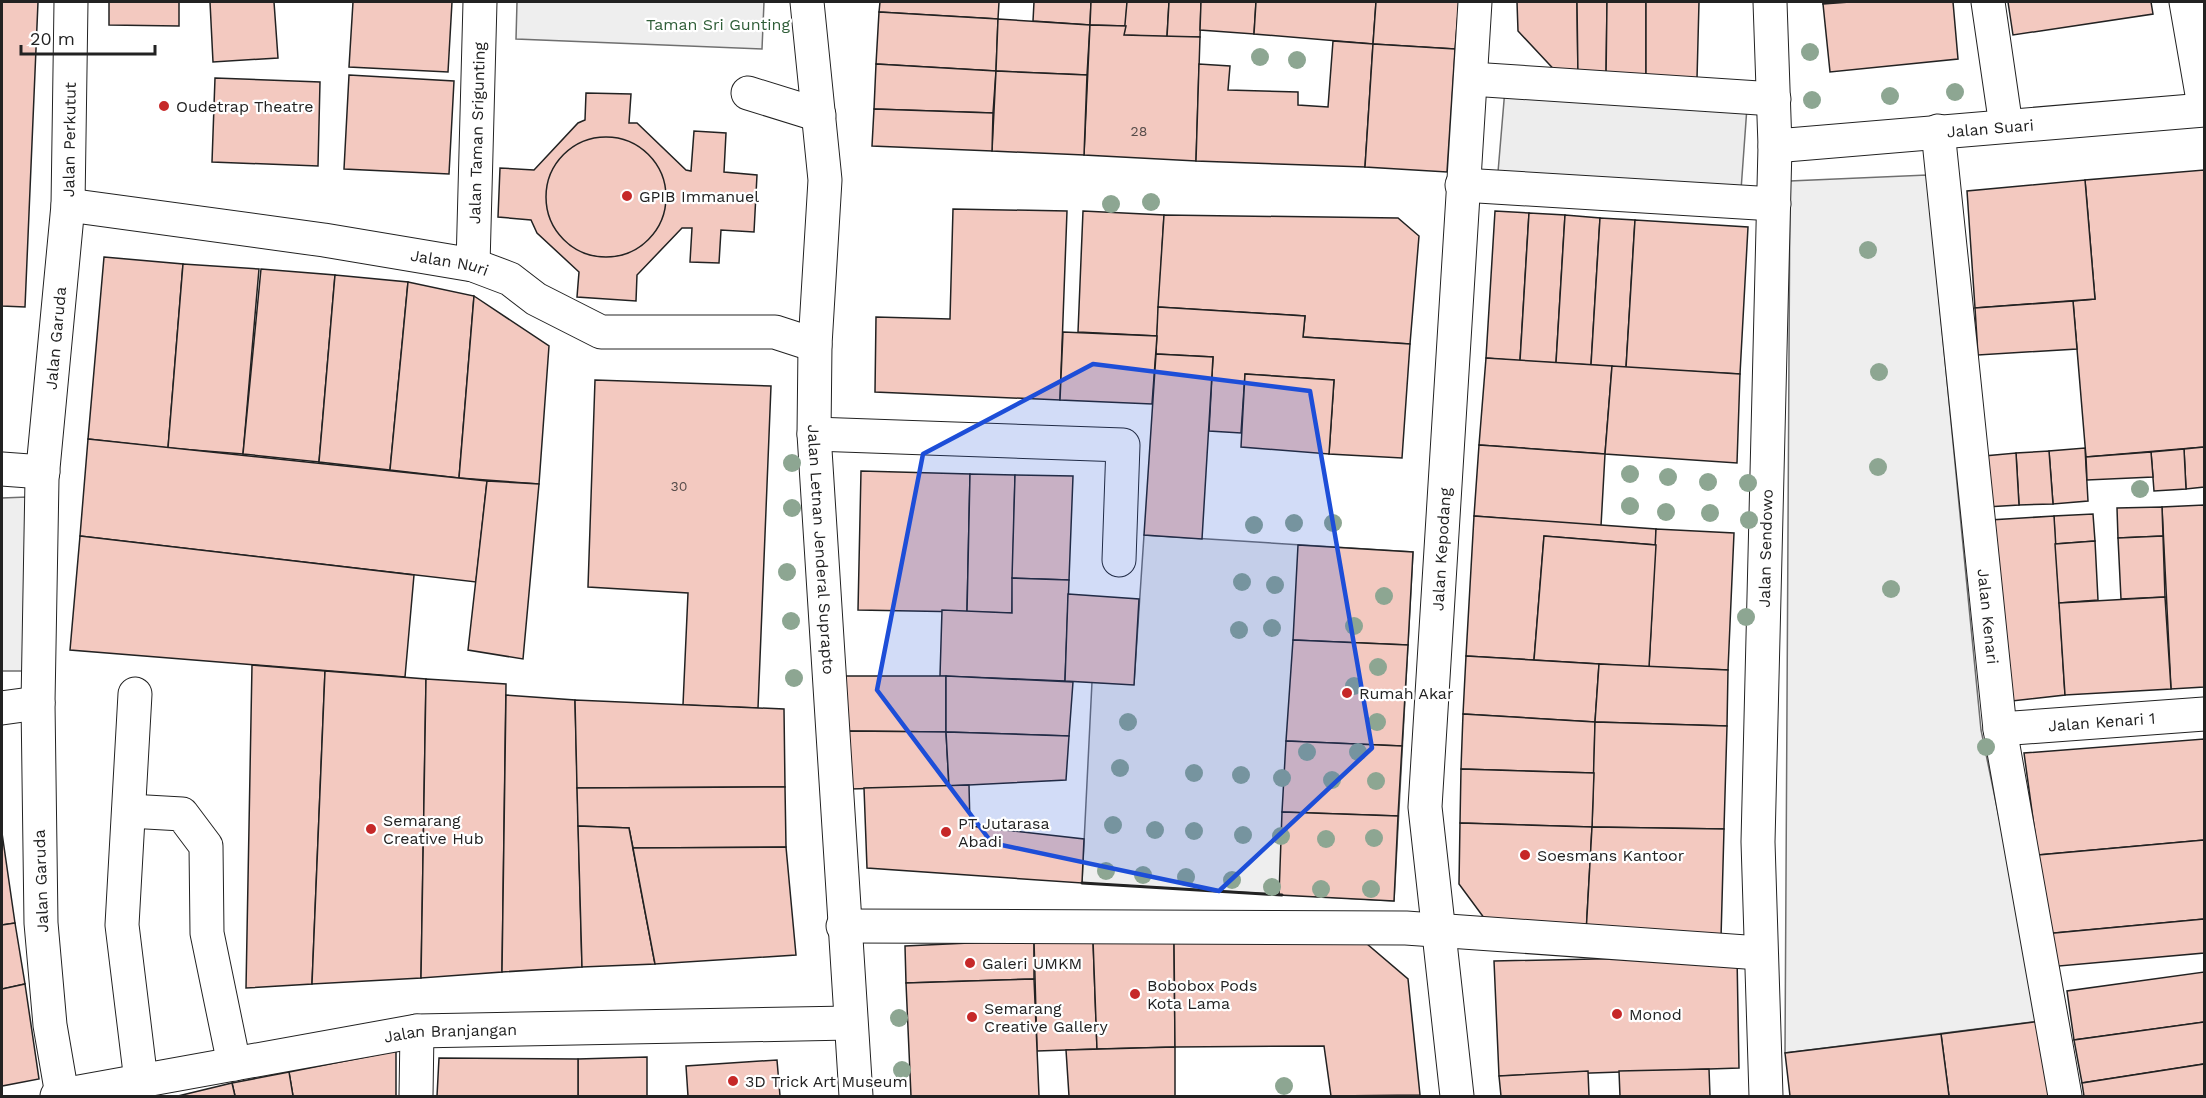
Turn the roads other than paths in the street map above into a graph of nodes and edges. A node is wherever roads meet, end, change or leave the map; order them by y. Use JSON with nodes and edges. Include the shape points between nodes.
{"nodes":[{"id":1,"x":71,"y":2,"type":"edge"},
{"id":2,"x":480,"y":2,"type":"edge"},
{"id":3,"x":807,"y":2,"type":"edge"},
{"id":4,"x":1475,"y":2,"type":"edge"},
{"id":5,"x":1770,"y":2,"type":"edge"},
{"id":6,"x":1988,"y":2,"type":"edge"},
{"id":7,"x":2186,"y":2,"type":"edge"},
{"id":8,"x":1471,"y":79,"type":"junction"},
{"id":9,"x":748,"y":93,"type":"dead end"},
{"id":10,"x":1774,"y":99,"type":"junction"},
{"id":11,"x":2205,"y":108,"type":"edge"},
{"id":12,"x":819,"y":115,"type":"junction"},
{"id":13,"x":2006,"y":126,"type":"junction"},
{"id":14,"x":1938,"y":131,"type":"junction"},
{"id":15,"x":1775,"y":146,"type":"junction"},
{"id":16,"x":1462,"y":185,"type":"junction"},
{"id":17,"x":1774,"y":204,"type":"junction"},
{"id":18,"x":68,"y":205,"type":"junction"},
{"id":19,"x":473,"y":265,"type":"junction"},
{"id":20,"x":816,"y":345,"type":"junction"},
{"id":21,"x":814,"y":434,"type":"junction"},
{"id":22,"x":2,"y":469,"type":"edge"},
{"id":23,"x":43,"y":472,"type":"junction"},
{"id":24,"x":1119,"y":560,"type":"dead end"},
{"id":25,"x":135,"y":694,"type":"dead end"},
{"id":26,"x":38,"y":703,"type":"junction"},
{"id":27,"x":2,"y":708,"type":"edge"},
{"id":28,"x":2205,"y":714,"type":"edge"},
{"id":29,"x":2000,"y":729,"type":"junction"},
{"id":30,"x":129,"y":811,"type":"junction"},
{"id":31,"x":843,"y":926,"type":"junction"},
{"id":32,"x":1437,"y":930,"type":"junction"},
{"id":33,"x":1760,"y":953,"type":"junction"},
{"id":34,"x":850,"y":1023,"type":"junction"},
{"id":35,"x":417,"y":1030,"type":"junction"},
{"id":36,"x":234,"y":1064,"type":"junction"},
{"id":37,"x":141,"y":1081,"type":"junction"},
{"id":38,"x":60,"y":1096,"type":"edge"},
{"id":39,"x":416,"y":1096,"type":"edge"},
{"id":40,"x":856,"y":1096,"type":"edge"},
{"id":41,"x":1457,"y":1096,"type":"edge"},
{"id":42,"x":1766,"y":1096,"type":"edge"},
{"id":43,"x":2065,"y":1096,"type":"edge"}],
"edges":[{"from":1,"to":18,"type":"street","name":"Jalan Perkutut"},
{"from":2,"to":19,"type":"street","name":"Jalan Taman Srigunting"},
{"from":3,"to":12,"type":"street","name":"Jalan Letnan Jenderal Suprapto"},
{"from":4,"to":8,"type":"street","name":"Jalan Kepodang"},
{"from":5,"to":10,"type":"street","name":"Jalan Sendowo"},
{"from":6,"to":13,"type":"street"},
{"from":7,"to":11,"type":"street"},
{"from":8,"to":10,"type":"street"},
{"from":8,"to":16,"type":"street","name":"Jalan Kepodang"},
{"from":9,"to":12,"type":"street"},
{"from":10,"to":15,"type":"street","name":"Jalan Sendowo"},
{"from":11,"to":13,"type":"street","name":"Jalan Suari"},
{"from":12,"to":20,"type":"street","name":"Jalan Letnan Jenderal Suprapto","via":[[825,180]]},
{"from":13,"to":14,"type":"street","name":"Jalan Suari"},
{"from":14,"to":15,"type":"street","name":"Jalan Suari"},
{"from":14,"to":29,"type":"street","name":"Jalan Kenari"},
{"from":15,"to":17,"type":"street","name":"Jalan Sendowo"},
{"from":16,"to":17,"type":"street"},
{"from":16,"to":32,"type":"street","name":"Jalan Kepodang","via":[[1425,807]]},
{"from":17,"to":33,"type":"street","name":"Jalan Sendowo","via":[[1758,842]]},
{"from":18,"to":19,"type":"street","name":"Jalan Nuri"},
{"from":18,"to":23,"type":"street","name":"Jalan Garuda"},
{"from":19,"to":20,"type":"street","name":"Jalan Nuri","via":[[510,279],[536,299],[601,332],[775,332]]},
{"from":20,"to":21,"type":"street","name":"Jalan Letnan Jenderal Suprapto"},
{"from":21,"to":24,"type":"street","via":[[1123,445]]},
{"from":21,"to":31,"type":"street","name":"Jalan Letnan Jenderal Suprapto"},
{"from":22,"to":23,"type":"street"},
{"from":23,"to":26,"type":"street","name":"Jalan Garuda"},
{"from":25,"to":30,"type":"street"},
{"from":26,"to":27,"type":"street"},
{"from":26,"to":38,"type":"street","name":"Jalan Garuda","via":[[41,922]]},
{"from":28,"to":29,"type":"street","name":"Jalan Kenari 1"},
{"from":29,"to":43,"type":"street","name":"Jalan Kenari"},
{"from":30,"to":36,"type":"street","via":[[182,814],[206,846],[207,933]]},
{"from":30,"to":37,"type":"street","via":[[122,925]]},
{"from":31,"to":32,"type":"street"},
{"from":31,"to":34,"type":"street","name":"Jalan Letnan Jenderal Suprapto"},
{"from":32,"to":33,"type":"street"},
{"from":32,"to":41,"type":"street","name":"Jalan Kepodang"},
{"from":33,"to":42,"type":"street","name":"Jalan Sendowo"},
{"from":34,"to":35,"type":"street","name":"Jalan Branjangan"},
{"from":34,"to":40,"type":"street","name":"Jalan Letnan Jenderal Suprapto"},
{"from":35,"to":36,"type":"street","name":"Jalan Branjangan"},
{"from":35,"to":39,"type":"street"},
{"from":36,"to":37,"type":"street","name":"Jalan Branjangan"},
{"from":37,"to":38,"type":"street","name":"Jalan Branjangan"}]}
